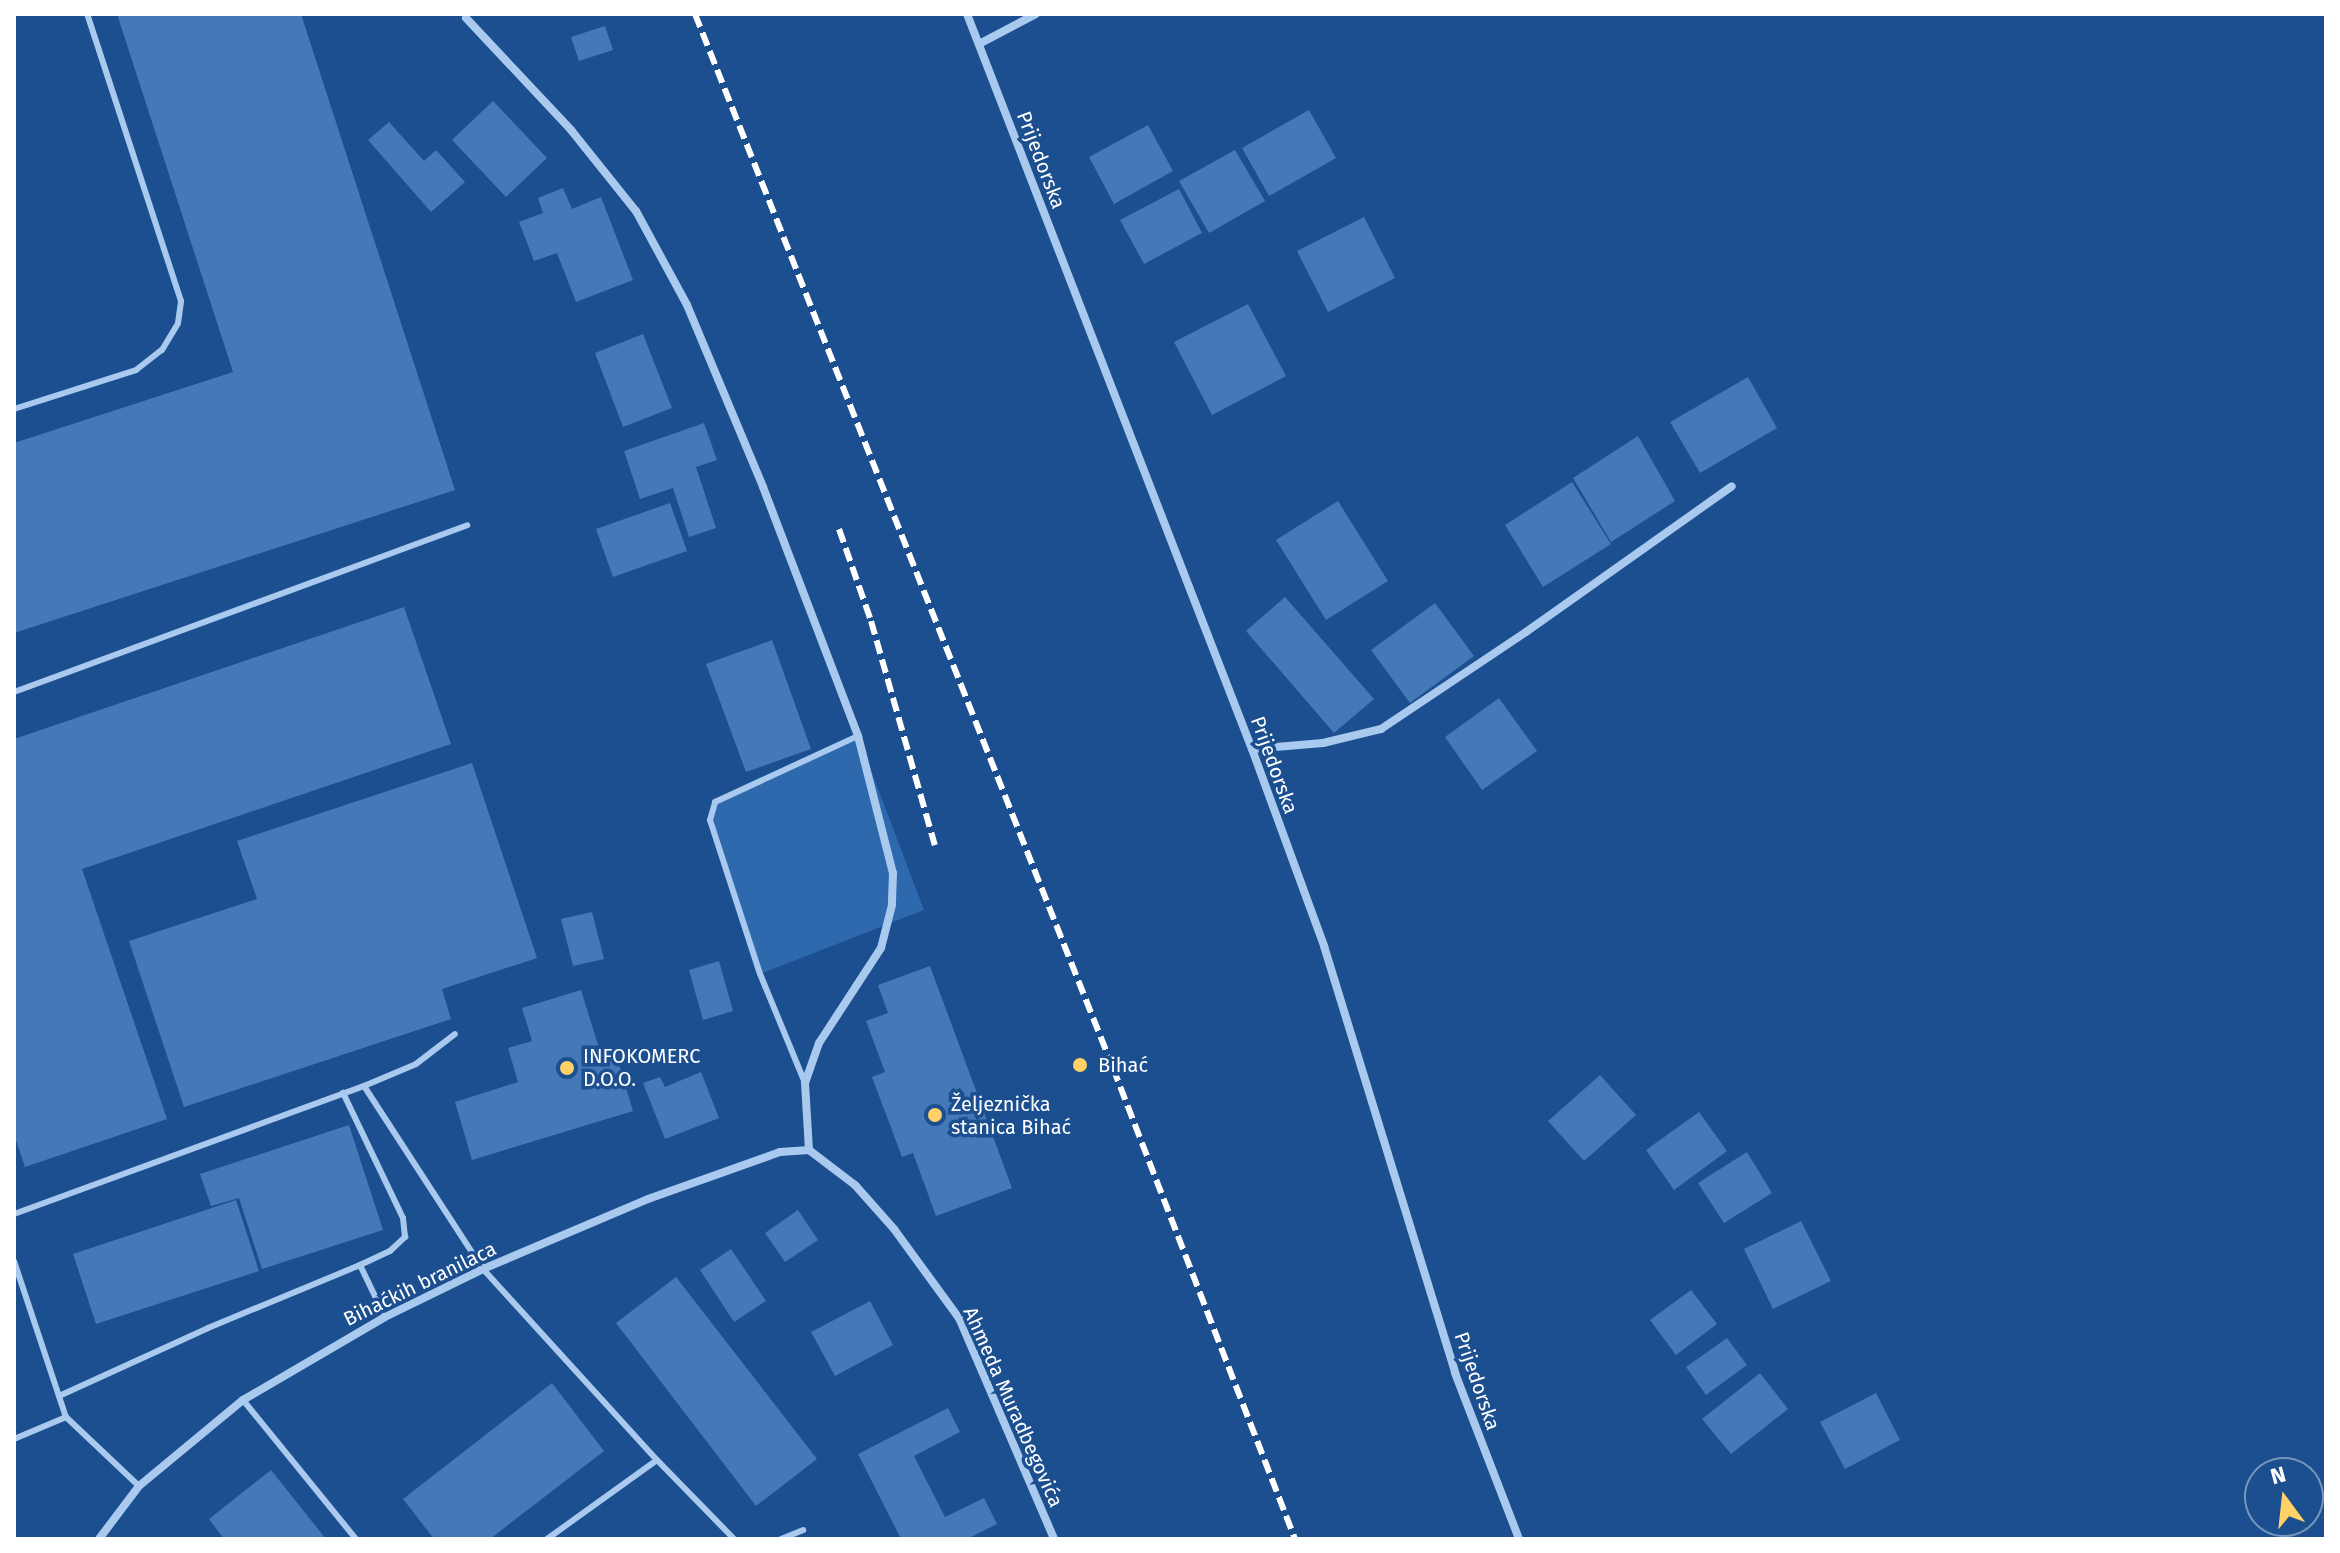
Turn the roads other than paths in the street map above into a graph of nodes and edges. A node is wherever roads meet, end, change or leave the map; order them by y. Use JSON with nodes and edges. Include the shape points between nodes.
{"nodes":[{"id":1,"x":87,"y":14,"type":"edge"},
{"id":2,"x":967,"y":14,"type":"edge"},
{"id":3,"x":1036,"y":14,"type":"edge"},
{"id":4,"x":466,"y":18,"type":"dead end"},
{"id":5,"x":979,"y":44,"type":"junction"},
{"id":6,"x":14,"y":409,"type":"edge"},
{"id":7,"x":1732,"y":486,"type":"dead end"},
{"id":8,"x":467,"y":525,"type":"dead end"},
{"id":9,"x":14,"y":692,"type":"edge"},
{"id":10,"x":858,"y":736,"type":"junction"},
{"id":11,"x":1252,"y":749,"type":"junction"},
{"id":12,"x":455,"y":1034,"type":"dead end"},
{"id":13,"x":805,"y":1083,"type":"junction"},
{"id":14,"x":364,"y":1086,"type":"junction"},
{"id":15,"x":343,"y":1093,"type":"junction"},
{"id":16,"x":809,"y":1150,"type":"junction"},
{"id":17,"x":14,"y":1214,"type":"edge"},
{"id":18,"x":14,"y":1261,"type":"edge"},
{"id":19,"x":360,"y":1265,"type":"junction"},
{"id":20,"x":483,"y":1269,"type":"junction"},
{"id":21,"x":385,"y":1317,"type":"junction"},
{"id":22,"x":59,"y":1396,"type":"junction"},
{"id":23,"x":243,"y":1400,"type":"junction"},
{"id":24,"x":66,"y":1417,"type":"junction"},
{"id":25,"x":14,"y":1439,"type":"edge"},
{"id":26,"x":657,"y":1460,"type":"junction"},
{"id":27,"x":139,"y":1486,"type":"junction"},
{"id":28,"x":803,"y":1530,"type":"dead end"},
{"id":29,"x":99,"y":1539,"type":"edge"},
{"id":30,"x":356,"y":1539,"type":"edge"},
{"id":31,"x":547,"y":1539,"type":"edge"},
{"id":32,"x":734,"y":1539,"type":"edge"},
{"id":33,"x":781,"y":1539,"type":"edge"},
{"id":34,"x":1054,"y":1539,"type":"edge"},
{"id":35,"x":1519,"y":1539,"type":"edge"}],
"edges":[{"from":1,"to":6,"type":"lane","via":[[181,301],[178,323],[162,350],[136,370]]},
{"from":2,"to":5,"type":"street","name":"Prijedorska"},
{"from":3,"to":5,"type":"street"},
{"from":4,"to":10,"type":"street","via":[[553,109],[636,211],[687,305]]},
{"from":5,"to":11,"type":"street","name":"Prijedorska"},
{"from":7,"to":11,"type":"street","via":[[1381,729],[1323,743]]},
{"from":8,"to":9,"type":"lane"},
{"from":10,"to":13,"type":"street","via":[[893,873],[892,905],[881,948],[819,1043]]},
{"from":10,"to":13,"type":"lane","via":[[715,802],[710,820],[760,974]]},
{"from":11,"to":35,"type":"street","name":"Prijedorska","via":[[1324,946],[1455,1373]]},
{"from":12,"to":14,"type":"lane","via":[[416,1064]]},
{"from":13,"to":16,"type":"street"},
{"from":14,"to":15,"type":"lane"},
{"from":14,"to":20,"type":"lane"},
{"from":15,"to":17,"type":"lane"},
{"from":15,"to":19,"type":"lane","via":[[403,1218],[405,1237]]},
{"from":16,"to":20,"type":"street","name":"Bihaćkih branilaca","via":[[780,1152],[648,1199]]},
{"from":16,"to":34,"type":"street","name":"Ahmeda Muradbegovića","via":[[855,1185],[959,1318]]},
{"from":18,"to":22,"type":"lane"},
{"from":19,"to":21,"type":"lane"},
{"from":19,"to":22,"type":"lane"},
{"from":20,"to":21,"type":"street","name":"Bihaćkih branilaca"},
{"from":20,"to":26,"type":"lane"},
{"from":21,"to":23,"type":"street","name":"Bihaćkih branilaca"},
{"from":22,"to":24,"type":"lane"},
{"from":23,"to":27,"type":"street","name":"Bihaćkih branilaca"},
{"from":23,"to":30,"type":"lane"},
{"from":24,"to":25,"type":"lane"},
{"from":24,"to":27,"type":"lane"},
{"from":26,"to":31,"type":"lane"},
{"from":26,"to":32,"type":"lane"},
{"from":27,"to":29,"type":"street","name":"Bihaćkih branilaca"},
{"from":28,"to":33,"type":"lane"}]}
